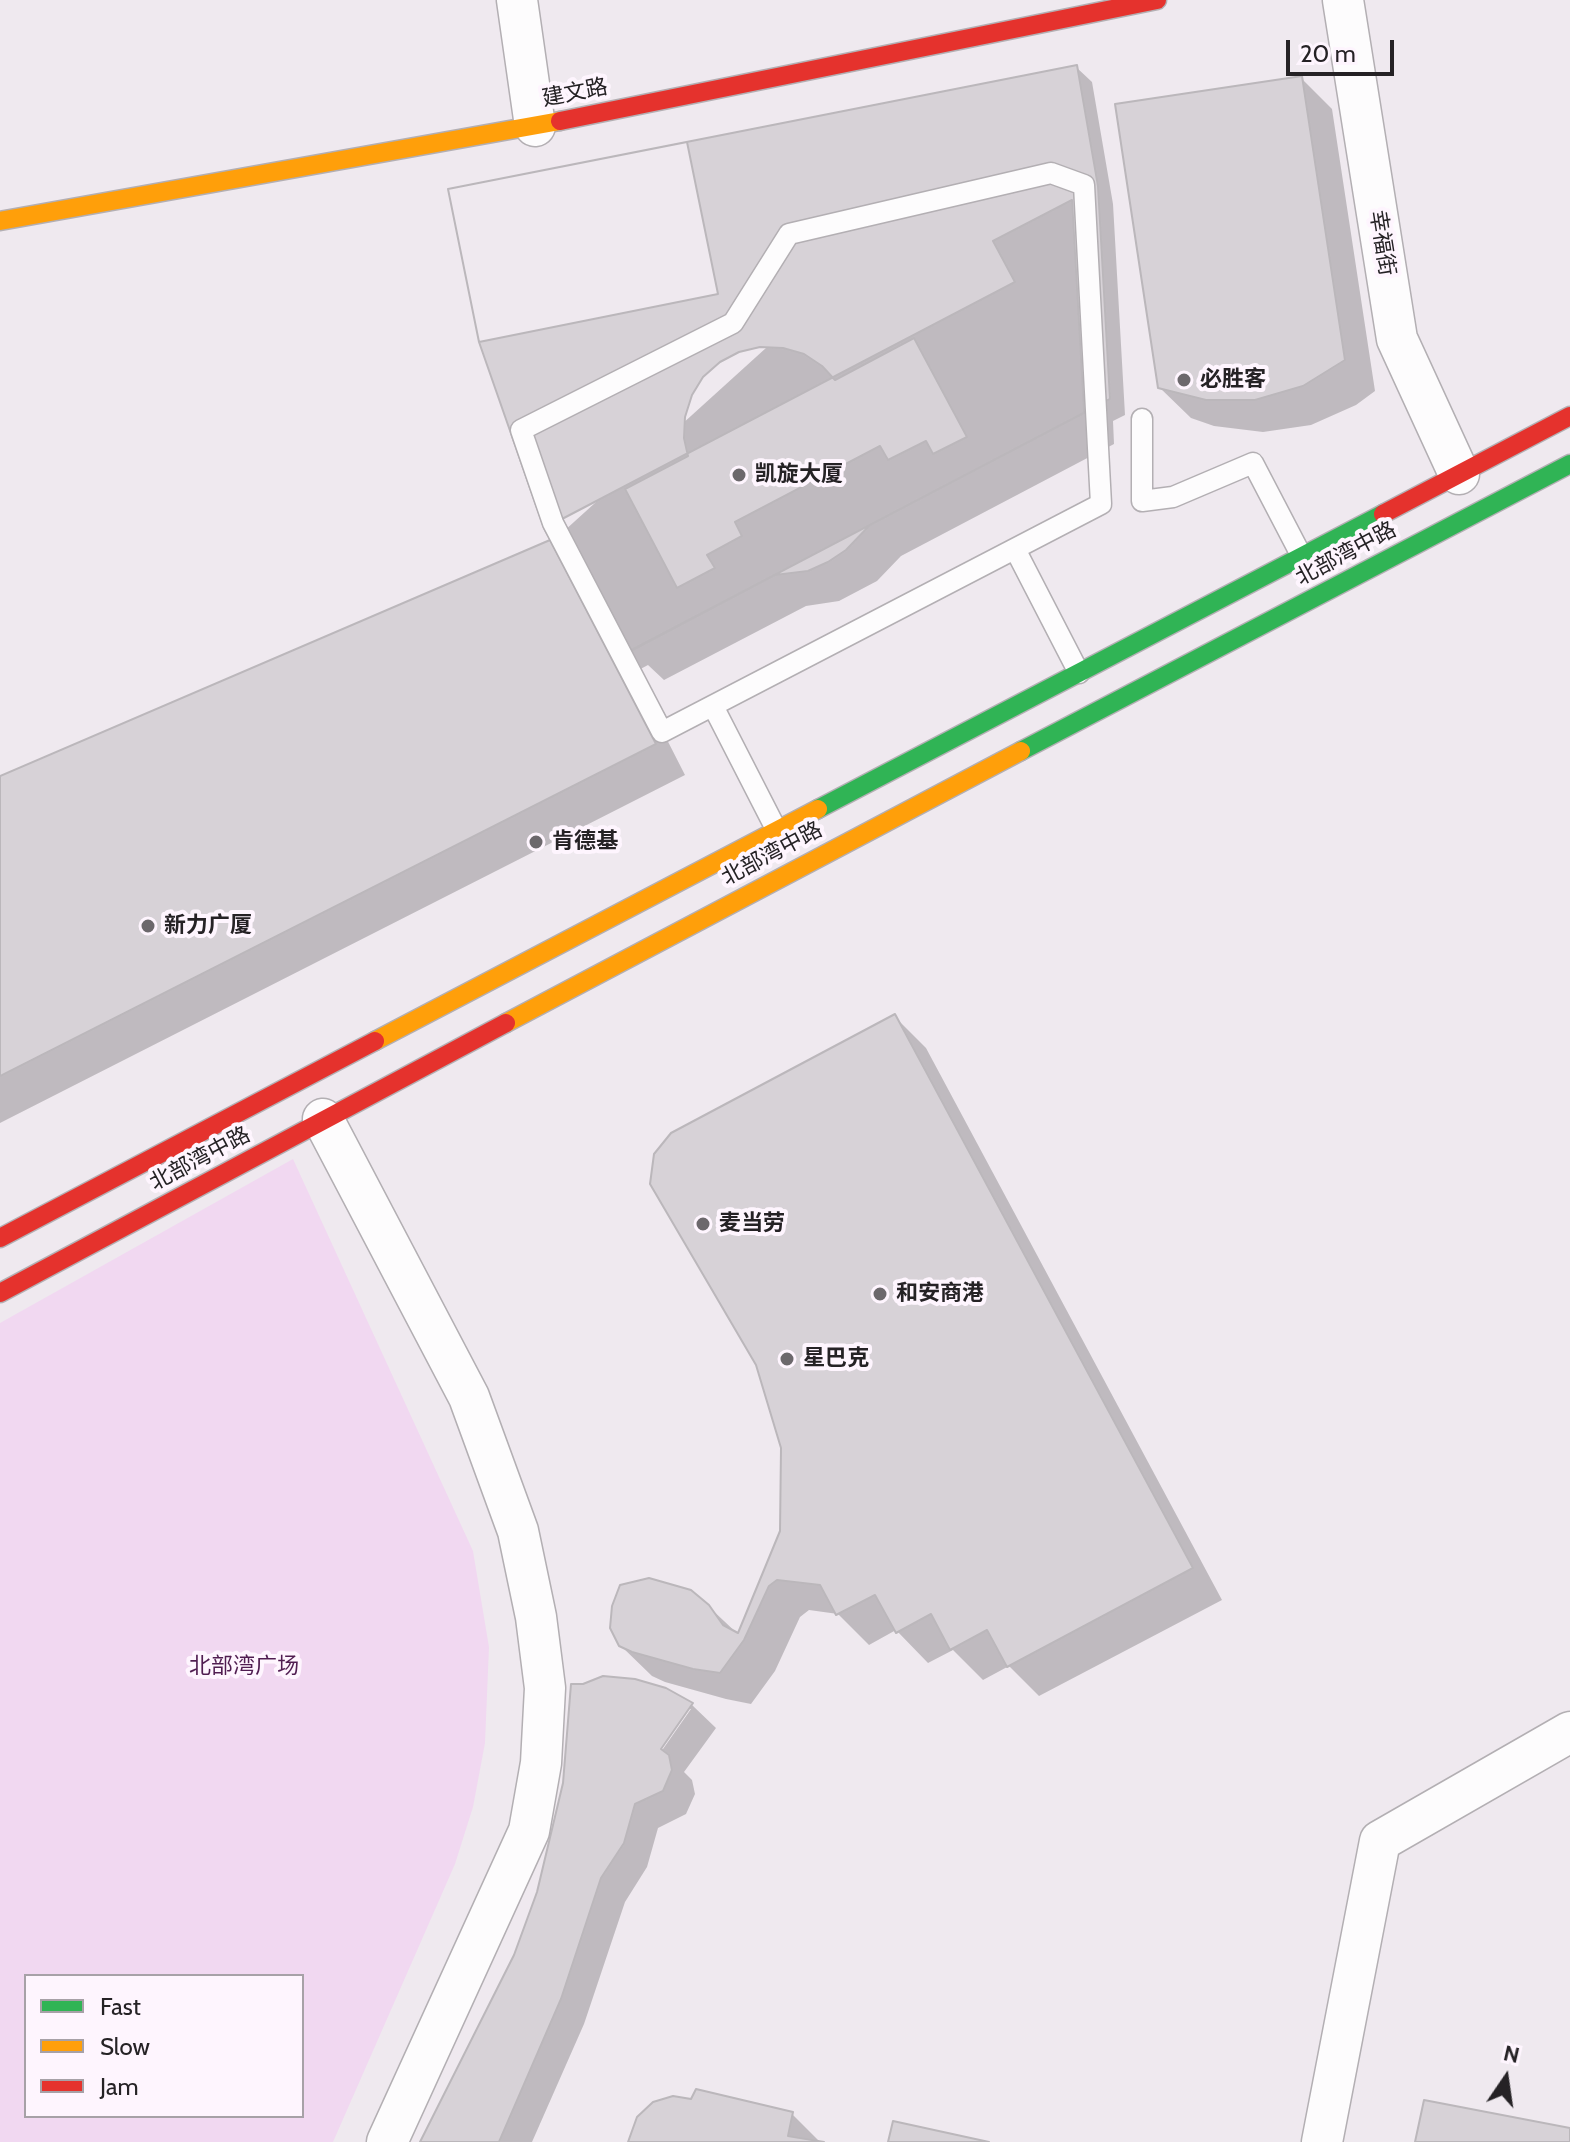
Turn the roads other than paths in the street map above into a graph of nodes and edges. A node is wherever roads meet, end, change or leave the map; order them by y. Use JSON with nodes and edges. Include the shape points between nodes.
{"nodes":[{"id":1,"x":517,"y":0,"type":"edge"},
{"id":2,"x":1157,"y":0,"type":"edge"},
{"id":3,"x":1343,"y":0,"type":"edge"},
{"id":4,"x":535,"y":126,"type":"junction"},
{"id":5,"x":0,"y":221,"type":"edge"},
{"id":6,"x":1570,"y":416,"type":"edge"},
{"id":7,"x":1142,"y":419,"type":"dead end"},
{"id":8,"x":1570,"y":464,"type":"edge"},
{"id":9,"x":1459,"y":474,"type":"junction"},
{"id":10,"x":1015,"y":549,"type":"junction"},
{"id":11,"x":1302,"y":557,"type":"junction"},
{"id":12,"x":1079,"y":673,"type":"junction"},
{"id":13,"x":713,"y":706,"type":"junction"},
{"id":14,"x":777,"y":831,"type":"junction"},
{"id":15,"x":323,"y":1119,"type":"junction"},
{"id":16,"x":0,"y":1238,"type":"edge"},
{"id":17,"x":0,"y":1293,"type":"edge"},
{"id":18,"x":1570,"y":1732,"type":"edge"},
{"id":19,"x":387,"y":2142,"type":"edge"},
{"id":20,"x":1322,"y":2142,"type":"edge"}],
"edges":[{"from":1,"to":4,"type":"street"},
{"from":2,"to":4,"type":"main road","name":"建文路"},
{"from":3,"to":9,"type":"street","name":"幸福街","via":[[1397,339]]},
{"from":4,"to":5,"type":"main road","name":"建文路"},
{"from":6,"to":9,"type":"main road","name":"北部湾中路"},
{"from":7,"to":11,"type":"lane","via":[[1142,501],[1173,497],[1253,463]]},
{"from":8,"to":15,"type":"main road","name":"北部湾中路"},
{"from":9,"to":11,"type":"main road","name":"北部湾中路"},
{"from":10,"to":12,"type":"lane"},
{"from":10,"to":13,"type":"lane"},
{"from":10,"to":13,"type":"lane","via":[[1101,504],[1084,185],[1051,173],[789,234],[733,323],[521,430],[553,523],[662,732]]},
{"from":11,"to":12,"type":"main road","name":"北部湾中路"},
{"from":12,"to":14,"type":"main road","name":"北部湾中路"},
{"from":13,"to":14,"type":"lane"},
{"from":14,"to":16,"type":"main road","name":"北部湾中路"},
{"from":15,"to":17,"type":"main road","name":"北部湾中路"},
{"from":15,"to":19,"type":"street","via":[[469,1397],[518,1531],[545,1688],[541,1763],[529,1831]]},
{"from":18,"to":20,"type":"street","via":[[1380,1841]]}]}
